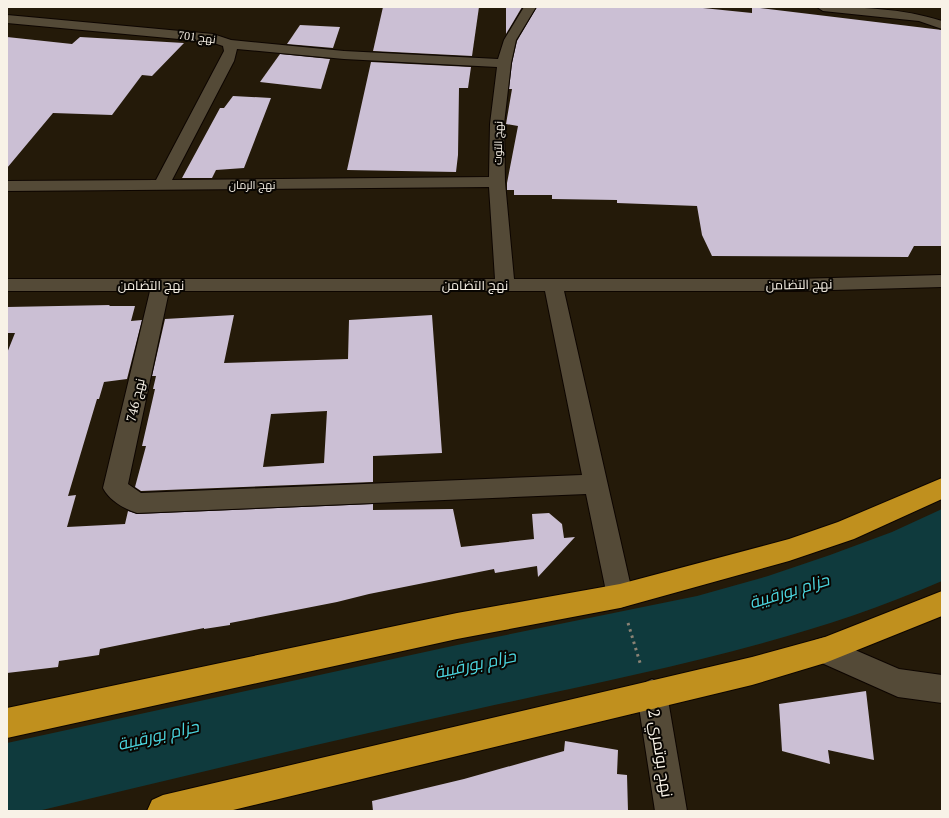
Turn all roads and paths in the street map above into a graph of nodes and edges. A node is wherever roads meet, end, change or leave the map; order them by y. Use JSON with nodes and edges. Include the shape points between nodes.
{"nodes":[{"id":1,"x":530,"y":7,"type":"edge"},
{"id":2,"x":823,"y":7,"type":"edge"},
{"id":3,"x":43,"y":10,"type":"dead end"},
{"id":4,"x":921,"y":12,"type":"edge"},
{"id":5,"x":7,"y":18,"type":"edge"},
{"id":6,"x":26,"y":20,"type":"junction"},
{"id":7,"x":942,"y":25,"type":"edge"},
{"id":8,"x":230,"y":44,"type":"junction"},
{"id":9,"x":504,"y":63,"type":"junction"},
{"id":10,"x":497,"y":182,"type":"junction"},
{"id":11,"x":162,"y":184,"type":"junction"},
{"id":12,"x":7,"y":186,"type":"edge"},
{"id":13,"x":942,"y":281,"type":"edge"},
{"id":14,"x":7,"y":285,"type":"edge"},
{"id":15,"x":161,"y":285,"type":"junction"},
{"id":16,"x":505,"y":285,"type":"junction"},
{"id":17,"x":553,"y":285,"type":"junction"},
{"id":18,"x":595,"y":484,"type":"junction"},
{"id":19,"x":942,"y":488,"type":"edge"},
{"id":20,"x":942,"y":604,"type":"edge"},
{"id":21,"x":623,"y":606,"type":"junction"},
{"id":22,"x":825,"y":650,"type":"junction"},
{"id":23,"x":647,"y":681,"type":"junction"},
{"id":24,"x":942,"y":689,"type":"edge"},
{"id":25,"x":7,"y":723,"type":"edge"},
{"id":26,"x":210,"y":805,"type":"edge"},
{"id":27,"x":163,"y":811,"type":"edge"},
{"id":28,"x":671,"y":811,"type":"edge"}],
"edges":[{"from":1,"to":9,"type":"street","name":"نهج التوت","via":[[510,40]]},
{"from":2,"to":4,"type":"street"},
{"from":3,"to":6,"type":"street"},
{"from":4,"to":7,"type":"street"},
{"from":5,"to":6,"type":"street","name":"نهج 701"},
{"from":6,"to":8,"type":"street","name":"نهج 701","via":[[213,38]]},
{"from":8,"to":9,"type":"street","via":[[344,55]]},
{"from":8,"to":11,"type":"street","name":"نهج 701","via":[[228,61]]},
{"from":9,"to":10,"type":"street","name":"نهج التوت","via":[[497,124]]},
{"from":10,"to":11,"type":"street","name":"نهج الرمان"},
{"from":10,"to":16,"type":"street","name":"نهج التوت"},
{"from":11,"to":12,"type":"street","name":"نهج الرمان"},
{"from":13,"to":17,"type":"street","name":"نهج التضامن","via":[[796,285]]},
{"from":14,"to":15,"type":"street","name":"نهج التضامن"},
{"from":15,"to":16,"type":"street","name":"نهج التضامن"},
{"from":15,"to":18,"type":"street","name":"نهج 746","via":[[115,488],[137,503]]},
{"from":16,"to":17,"type":"street","name":"نهج التضامن"},
{"from":17,"to":18,"type":"street"},
{"from":18,"to":21,"type":"street"},
{"from":19,"to":21,"type":"highway","via":[[845,531]]},
{"from":20,"to":22,"type":"highway"},
{"from":21,"to":23,"type":"path"},
{"from":21,"to":25,"type":"highway","via":[[449,627]]},
{"from":22,"to":23,"type":"highway","via":[[752,671]]},
{"from":22,"to":24,"type":"street","via":[[898,683]]},
{"from":23,"to":26,"type":"highway"},
{"from":23,"to":28,"type":"street","name":"نهج بوتمري 2"},
{"from":26,"to":27,"type":"highway"}]}
